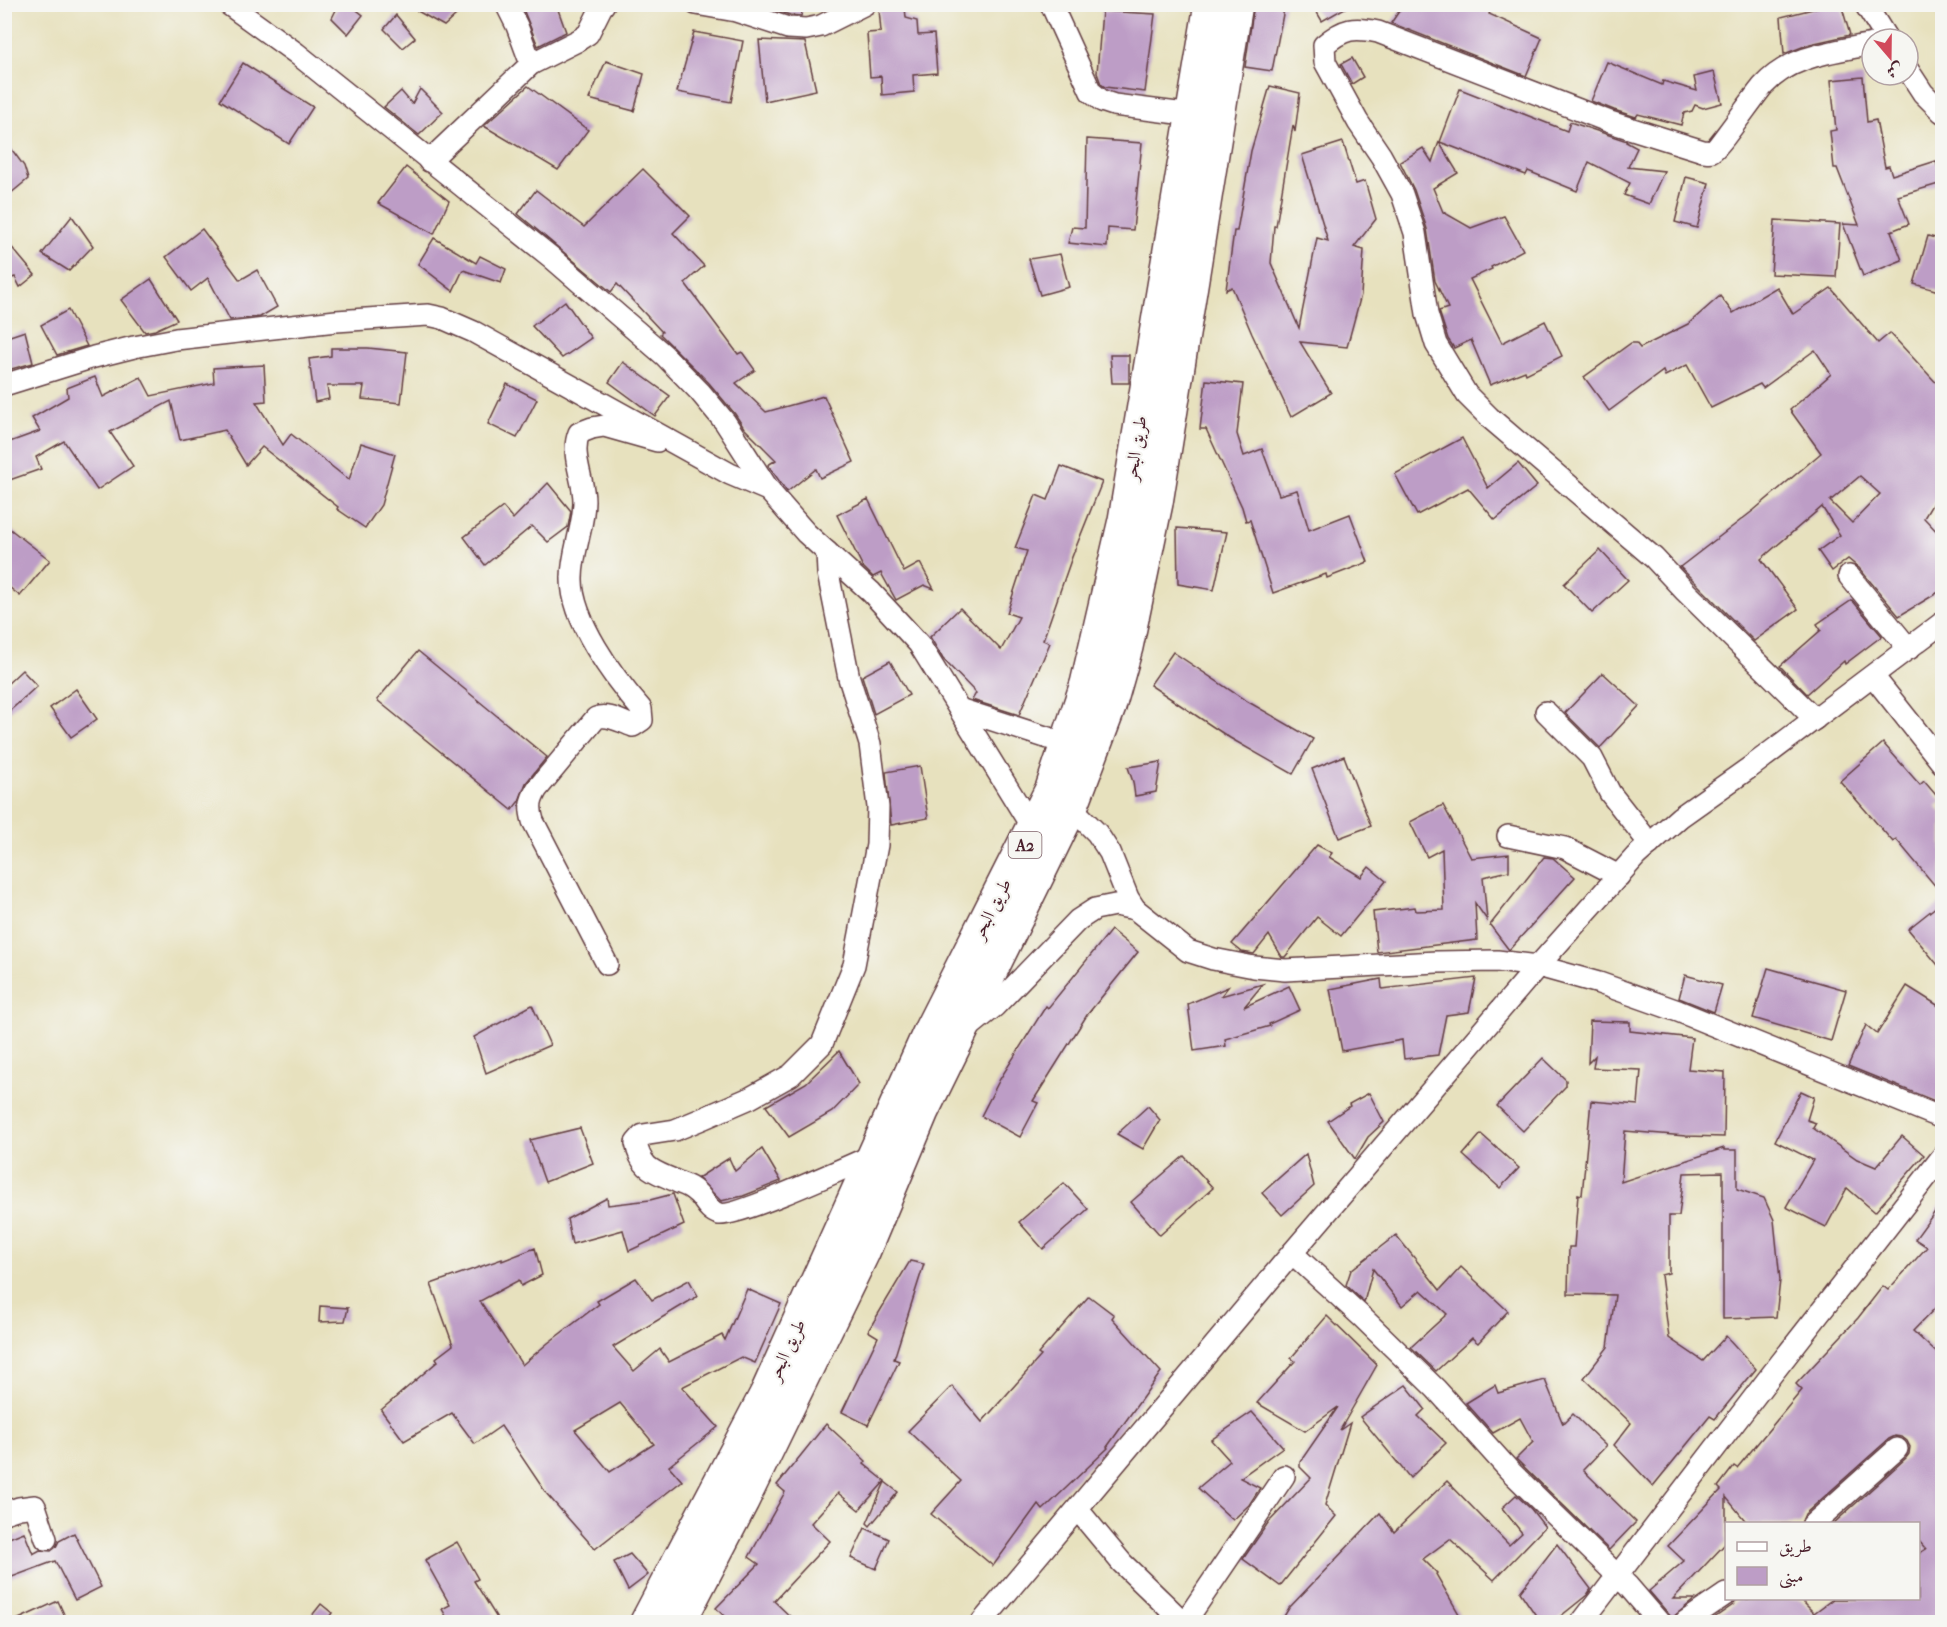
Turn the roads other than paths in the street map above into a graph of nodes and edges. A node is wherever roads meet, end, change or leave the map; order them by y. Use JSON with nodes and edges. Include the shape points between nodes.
{"nodes":[{"id":1,"x":228,"y":4,"type":"edge"},
{"id":2,"x":506,"y":4,"type":"edge"},
{"id":3,"x":604,"y":4,"type":"edge"},
{"id":4,"x":696,"y":4,"type":"edge"},
{"id":5,"x":865,"y":4,"type":"edge"},
{"id":6,"x":1051,"y":4,"type":"edge"},
{"id":7,"x":1211,"y":4,"type":"edge"},
{"id":8,"x":1236,"y":4,"type":"edge"},
{"id":9,"x":1865,"y":4,"type":"edge"},
{"id":10,"x":1879,"y":27,"type":"edge"},
{"id":11,"x":1860,"y":47,"type":"edge"},
{"id":12,"x":531,"y":64,"type":"junction"},
{"id":13,"x":1919,"y":87,"type":"edge"},
{"id":14,"x":1942,"y":112,"type":"edge"},
{"id":15,"x":1193,"y":115,"type":"junction"},
{"id":16,"x":429,"y":161,"type":"junction"},
{"id":17,"x":4,"y":385,"type":"edge"},
{"id":18,"x":686,"y":450,"type":"junction"},
{"id":19,"x":770,"y":492,"type":"junction"},
{"id":20,"x":827,"y":552,"type":"junction"},
{"id":21,"x":1849,"y":576,"type":"dead end"},
{"id":22,"x":1942,"y":623,"type":"edge"},
{"id":23,"x":1909,"y":649,"type":"junction"},
{"id":24,"x":1873,"y":676,"type":"junction"},
{"id":25,"x":959,"y":709,"type":"junction"},
{"id":26,"x":1546,"y":712,"type":"dead end"},
{"id":27,"x":1815,"y":719,"type":"junction"},
{"id":28,"x":1067,"y":744,"type":"junction"},
{"id":29,"x":1942,"y":763,"type":"edge"},
{"id":30,"x":1071,"y":807,"type":"junction"},
{"id":31,"x":1033,"y":829,"type":"junction"},
{"id":32,"x":1508,"y":836,"type":"dead end"},
{"id":33,"x":1650,"y":844,"type":"junction"},
{"id":34,"x":1618,"y":876,"type":"junction"},
{"id":35,"x":1135,"y":909,"type":"junction"},
{"id":36,"x":607,"y":964,"type":"dead end"},
{"id":37,"x":1538,"y":966,"type":"junction"},
{"id":38,"x":960,"y":1034,"type":"junction"},
{"id":39,"x":1942,"y":1118,"type":"edge"},
{"id":40,"x":874,"y":1155,"type":"junction"},
{"id":41,"x":1942,"y":1157,"type":"edge"},
{"id":42,"x":1292,"y":1253,"type":"junction"},
{"id":43,"x":806,"y":1339,"type":"junction"},
{"id":44,"x":1897,"y":1449,"type":"dead end"},
{"id":45,"x":1284,"y":1476,"type":"dead end"},
{"id":46,"x":1078,"y":1510,"type":"junction"},
{"id":47,"x":4,"y":1513,"type":"edge"},
{"id":48,"x":1815,"y":1522,"type":"edge"},
{"id":49,"x":709,"y":1534,"type":"junction"},
{"id":50,"x":46,"y":1539,"type":"dead end"},
{"id":51,"x":1616,"y":1575,"type":"junction"},
{"id":52,"x":1725,"y":1595,"type":"edge"},
{"id":53,"x":988,"y":1620,"type":"edge"},
{"id":54,"x":647,"y":1623,"type":"edge"},
{"id":55,"x":679,"y":1623,"type":"edge"},
{"id":56,"x":1184,"y":1623,"type":"edge"},
{"id":57,"x":1582,"y":1623,"type":"edge"},
{"id":58,"x":1659,"y":1623,"type":"edge"},
{"id":59,"x":1684,"y":1623,"type":"edge"}],
"edges":[{"from":1,"to":16,"type":"street","via":[[296,53]]},
{"from":2,"to":12,"type":"street"},
{"from":3,"to":12,"type":"street","via":[[588,34]]},
{"from":4,"to":5,"type":"street","via":[[736,11],[788,28],[806,29],[821,26]]},
{"from":6,"to":15,"type":"street","via":[[1091,92],[1102,101]]},
{"from":7,"to":15,"type":"highway","name":"طريق البحر","number":"A2"},
{"from":8,"to":30,"type":"highway","name":"طريق البحر","number":"A2","via":[[1142,579],[1108,707]]},
{"from":9,"to":10,"type":"street"},
{"from":11,"to":27,"type":"street","via":[[1801,59],[1785,67],[1762,87],[1719,146],[1703,151],[1610,122],[1378,32],[1356,28],[1334,36],[1324,45],[1325,62],[1402,194],[1415,233],[1427,314],[1436,344],[1467,395],[1654,558]]},
{"from":12,"to":16,"type":"street"},
{"from":13,"to":14,"type":"street"},
{"from":15,"to":28,"type":"highway","name":"طريق البحر","number":"A2","via":[[1125,520],[1087,684]]},
{"from":16,"to":19,"type":"street","via":[[552,258],[664,355],[725,422]]},
{"from":17,"to":18,"type":"street","via":[[94,357],[176,339],[428,315],[474,332]]},
{"from":18,"to":19,"type":"street"},
{"from":18,"to":36,"type":"street","via":[[604,426],[579,433],[576,441],[584,512],[572,577],[574,599],[596,650],[641,709],[642,720],[633,726],[609,716],[596,718],[537,789],[530,808],[533,821]]},
{"from":19,"to":20,"type":"street"},
{"from":20,"to":25,"type":"street","via":[[919,644]]},
{"from":20,"to":40,"type":"street","via":[[849,678],[870,744],[878,807],[877,846],[854,965],[822,1044],[791,1075],[750,1098],[675,1130],[644,1135],[636,1143],[639,1156],[650,1170],[688,1186],[698,1193],[706,1207],[719,1214],[730,1214],[771,1199]]},
{"from":21,"to":23,"type":"street"},
{"from":22,"to":23,"type":"street"},
{"from":23,"to":24,"type":"street"},
{"from":24,"to":27,"type":"street"},
{"from":24,"to":29,"type":"street"},
{"from":25,"to":28,"type":"street"},
{"from":25,"to":31,"type":"street"},
{"from":26,"to":33,"type":"street","via":[[1592,758],[1610,794]]},
{"from":27,"to":33,"type":"street","via":[[1680,817]]},
{"from":28,"to":31,"type":"highway","name":"طريق البحر","number":"A2"},
{"from":30,"to":35,"type":"street","via":[[1097,833],[1110,853]]},
{"from":30,"to":38,"type":"highway","name":"طريق البحر","number":"A2"},
{"from":31,"to":40,"type":"highway","name":"طريق البحر","number":"A2","via":[[931,1029]]},
{"from":32,"to":34,"type":"street","via":[[1565,848]]},
{"from":33,"to":34,"type":"street"},
{"from":34,"to":37,"type":"street"},
{"from":35,"to":37,"type":"street","via":[[1188,951],[1254,967],[1285,970],[1497,961]]},
{"from":35,"to":38,"type":"street","via":[[1115,905],[1095,909],[1078,920],[989,1012]]},
{"from":37,"to":39,"type":"street","via":[[1678,1011]]},
{"from":37,"to":42,"type":"street"},
{"from":38,"to":43,"type":"highway","name":"طريق البحر","number":"A2","via":[[922,1111],[863,1252]]},
{"from":40,"to":43,"type":"highway","name":"طريق البحر","number":"A2"},
{"from":41,"to":51,"type":"street"},
{"from":42,"to":46,"type":"street"},
{"from":42,"to":51,"type":"street","via":[[1436,1389],[1509,1470]]},
{"from":43,"to":49,"type":"highway","name":"طريق البحر","number":"A2","via":[[742,1501]]},
{"from":44,"to":48,"type":"street"},
{"from":45,"to":56,"type":"street"},
{"from":46,"to":53,"type":"street"},
{"from":46,"to":56,"type":"street","via":[[1122,1563]]},
{"from":47,"to":50,"type":"street","via":[[35,1506]]},
{"from":49,"to":54,"type":"highway","name":"طريق البحر","number":"A2"},
{"from":49,"to":55,"type":"highway","name":"طريق البحر","number":"A2"},
{"from":51,"to":57,"type":"street"},
{"from":51,"to":58,"type":"street"},
{"from":52,"to":59,"type":"street"}]}
